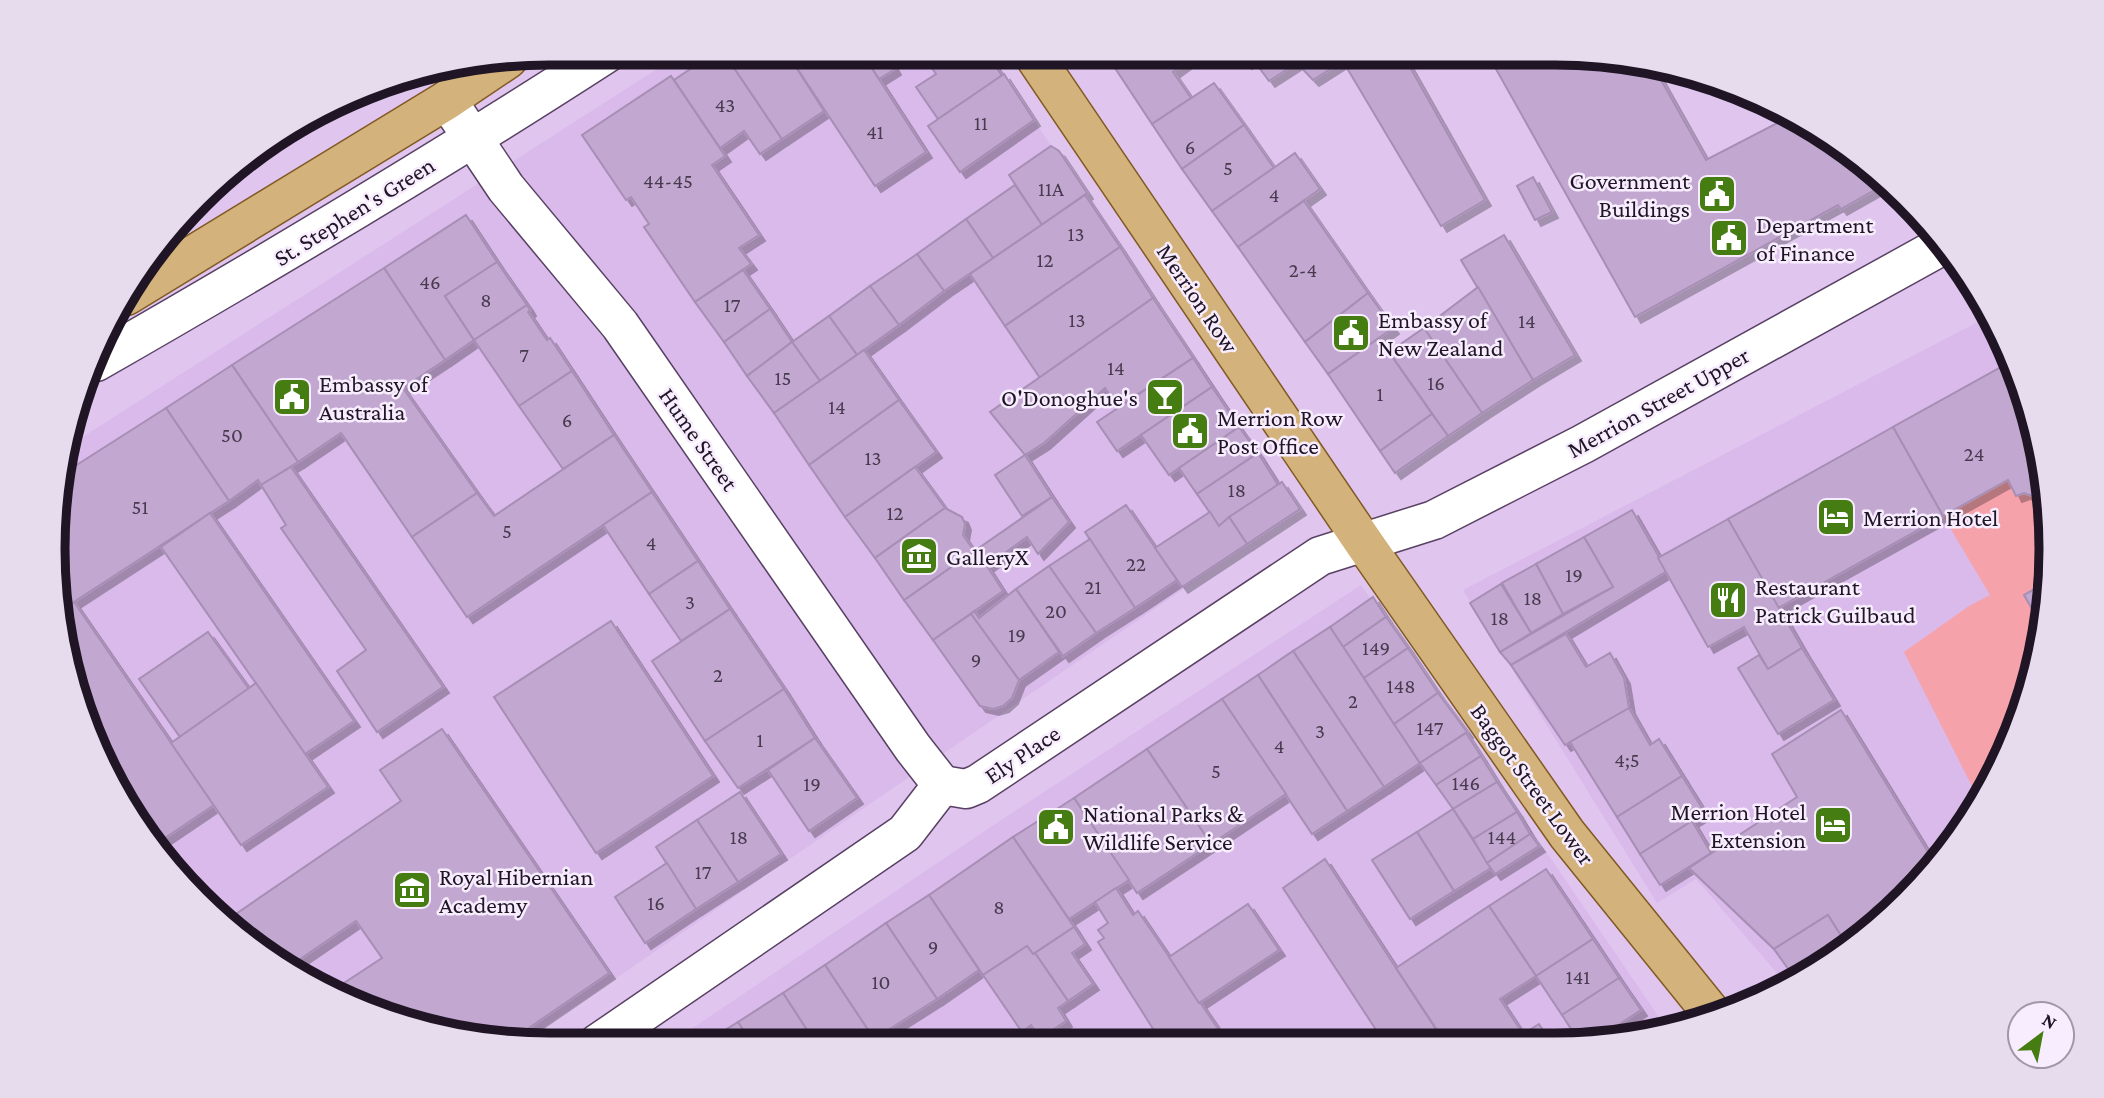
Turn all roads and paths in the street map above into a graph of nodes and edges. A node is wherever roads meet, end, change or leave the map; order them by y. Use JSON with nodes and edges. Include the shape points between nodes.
{"nodes":[{"id":1,"x":587,"y":65,"type":"edge"},
{"id":2,"x":1040,"y":65,"type":"edge"},
{"id":3,"x":491,"y":69,"type":"edge"},
{"id":4,"x":469,"y":81,"type":"edge"},
{"id":5,"x":471,"y":138,"type":"junction"},
{"id":6,"x":1935,"y":249,"type":"edge"},
{"id":7,"x":143,"y":286,"type":"edge"},
{"id":8,"x":105,"y":357,"type":"edge"},
{"id":9,"x":1364,"y":543,"type":"junction"},
{"id":10,"x":942,"y":785,"type":"junction"},
{"id":11,"x":1708,"y":1009,"type":"edge"},
{"id":12,"x":613,"y":1033,"type":"edge"}],
"edges":[{"from":1,"to":5,"type":"street","name":"St. Stephen's Green"},
{"from":2,"to":9,"type":"main road","name":"Merrion Row"},
{"from":3,"to":4,"type":"main road","name":"St. Stephen's Green"},
{"from":4,"to":5,"type":"street","name":"Hume Street"},
{"from":4,"to":7,"type":"main road","name":"St. Stephen's Green"},
{"from":5,"to":8,"type":"street","name":"St. Stephen's Green"},
{"from":5,"to":10,"type":"street","name":"Hume Street","via":[[506,188],[620,325]]},
{"from":6,"to":9,"type":"street","name":"Merrion Street Upper","via":[[1583,444],[1434,520]]},
{"from":9,"to":10,"type":"street","name":"Ely Place","via":[[1320,556],[978,784],[966,789]]},
{"from":9,"to":11,"type":"main road","name":"Baggot Street Lower","via":[[1567,834]]},
{"from":10,"to":12,"type":"street","via":[[905,833]]}]}
